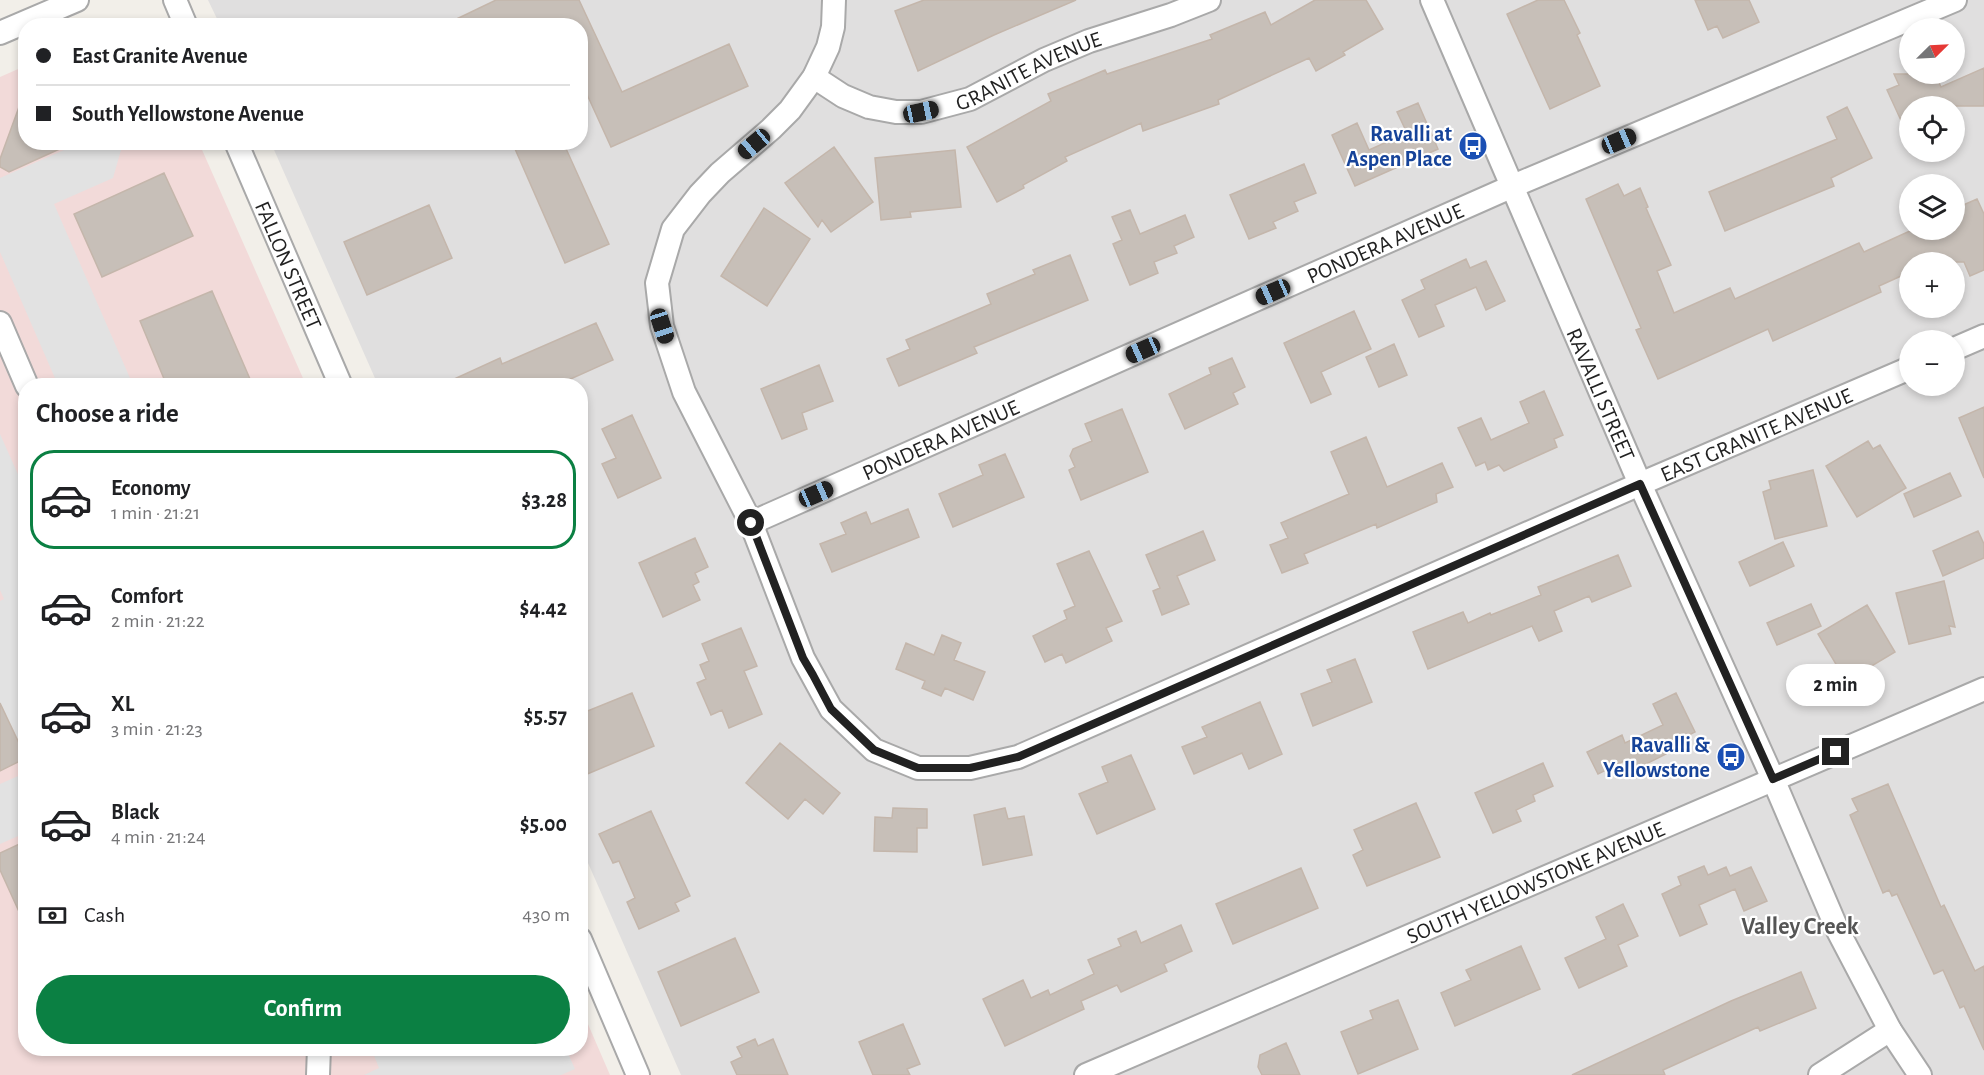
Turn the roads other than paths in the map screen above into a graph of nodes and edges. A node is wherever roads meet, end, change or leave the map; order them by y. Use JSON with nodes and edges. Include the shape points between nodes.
{"nodes":[{"id":1,"x":76,"y":0,"type":"edge"},
{"id":2,"x":174,"y":0,"type":"edge"},
{"id":3,"x":834,"y":0,"type":"edge"},
{"id":4,"x":1209,"y":0,"type":"edge"},
{"id":5,"x":1432,"y":0,"type":"edge"},
{"id":6,"x":1955,"y":0,"type":"edge"},
{"id":7,"x":35,"y":18,"type":"edge"},
{"id":8,"x":182,"y":18,"type":"edge"},
{"id":9,"x":18,"y":25,"type":"edge"},
{"id":10,"x":0,"y":33,"type":"edge"},
{"id":11,"x":814,"y":76,"type":"junction"},
{"id":12,"x":239,"y":150,"type":"edge"},
{"id":13,"x":1513,"y":186,"type":"junction"},
{"id":14,"x":0,"y":323,"type":"edge"},
{"id":15,"x":1984,"y":336,"type":"edge"},
{"id":16,"x":1965,"y":344,"type":"edge"},
{"id":17,"x":1899,"y":373,"type":"edge"},
{"id":18,"x":24,"y":378,"type":"edge"},
{"id":19,"x":338,"y":378,"type":"edge"},
{"id":20,"x":1640,"y":484,"type":"junction"},
{"id":21,"x":751,"y":523,"type":"junction"},
{"id":22,"x":1984,"y":689,"type":"edge"},
{"id":23,"x":1773,"y":779,"type":"junction"},
{"id":24,"x":588,"y":958,"type":"edge"},
{"id":25,"x":1890,"y":1030,"type":"junction"},
{"id":26,"x":319,"y":1056,"type":"edge"},
{"id":27,"x":318,"y":1075,"type":"edge"},
{"id":28,"x":638,"y":1075,"type":"edge"},
{"id":29,"x":1086,"y":1075,"type":"edge"},
{"id":30,"x":1820,"y":1075,"type":"edge"},
{"id":31,"x":1920,"y":1075,"type":"edge"}],
"edges":[{"from":1,"to":7,"type":"street"},
{"from":2,"to":8,"type":"street"},
{"from":3,"to":11,"type":"street","name":"EAST GRANITE AVENUE","via":[[828,47]]},
{"from":4,"to":11,"type":"street","name":"GRANITE AVENUE","via":[[1089,41],[970,99],[921,112],[869,107],[843,96]]},
{"from":5,"to":13,"type":"street","name":"RAVALLI STREET"},
{"from":6,"to":13,"type":"street","name":"PONDERA AVENUE"},
{"from":9,"to":10,"type":"street"},
{"from":11,"to":21,"type":"street","name":"EAST GRANITE AVENUE","via":[[790,110],[720,172],[673,229],[657,282],[662,326],[684,392]]},
{"from":12,"to":19,"type":"street","name":"FALLON STREET"},
{"from":13,"to":20,"type":"street","name":"RAVALLI STREET"},
{"from":13,"to":21,"type":"street","name":"PONDERA AVENUE"},
{"from":14,"to":18,"type":"street"},
{"from":15,"to":16,"type":"street"},
{"from":17,"to":20,"type":"street","name":"EAST GRANITE AVENUE"},
{"from":20,"to":21,"type":"street","name":"EAST GRANITE AVENUE","via":[[1018,757],[970,768],[918,768],[874,750],[831,709],[803,658]]},
{"from":20,"to":23,"type":"street","name":"RAVALLI STREET"},
{"from":22,"to":23,"type":"street","name":"SOUTH YELLOWSTONE AVENUE"},
{"from":23,"to":25,"type":"street","name":"RAVALLI STREET","via":[[1838,932]]},
{"from":23,"to":29,"type":"street","name":"SOUTH YELLOWSTONE AVENUE"},
{"from":24,"to":28,"type":"street"},
{"from":25,"to":30,"type":"street"},
{"from":25,"to":31,"type":"street","name":"RAVALLI STREET"},
{"from":26,"to":27,"type":"street"}]}
